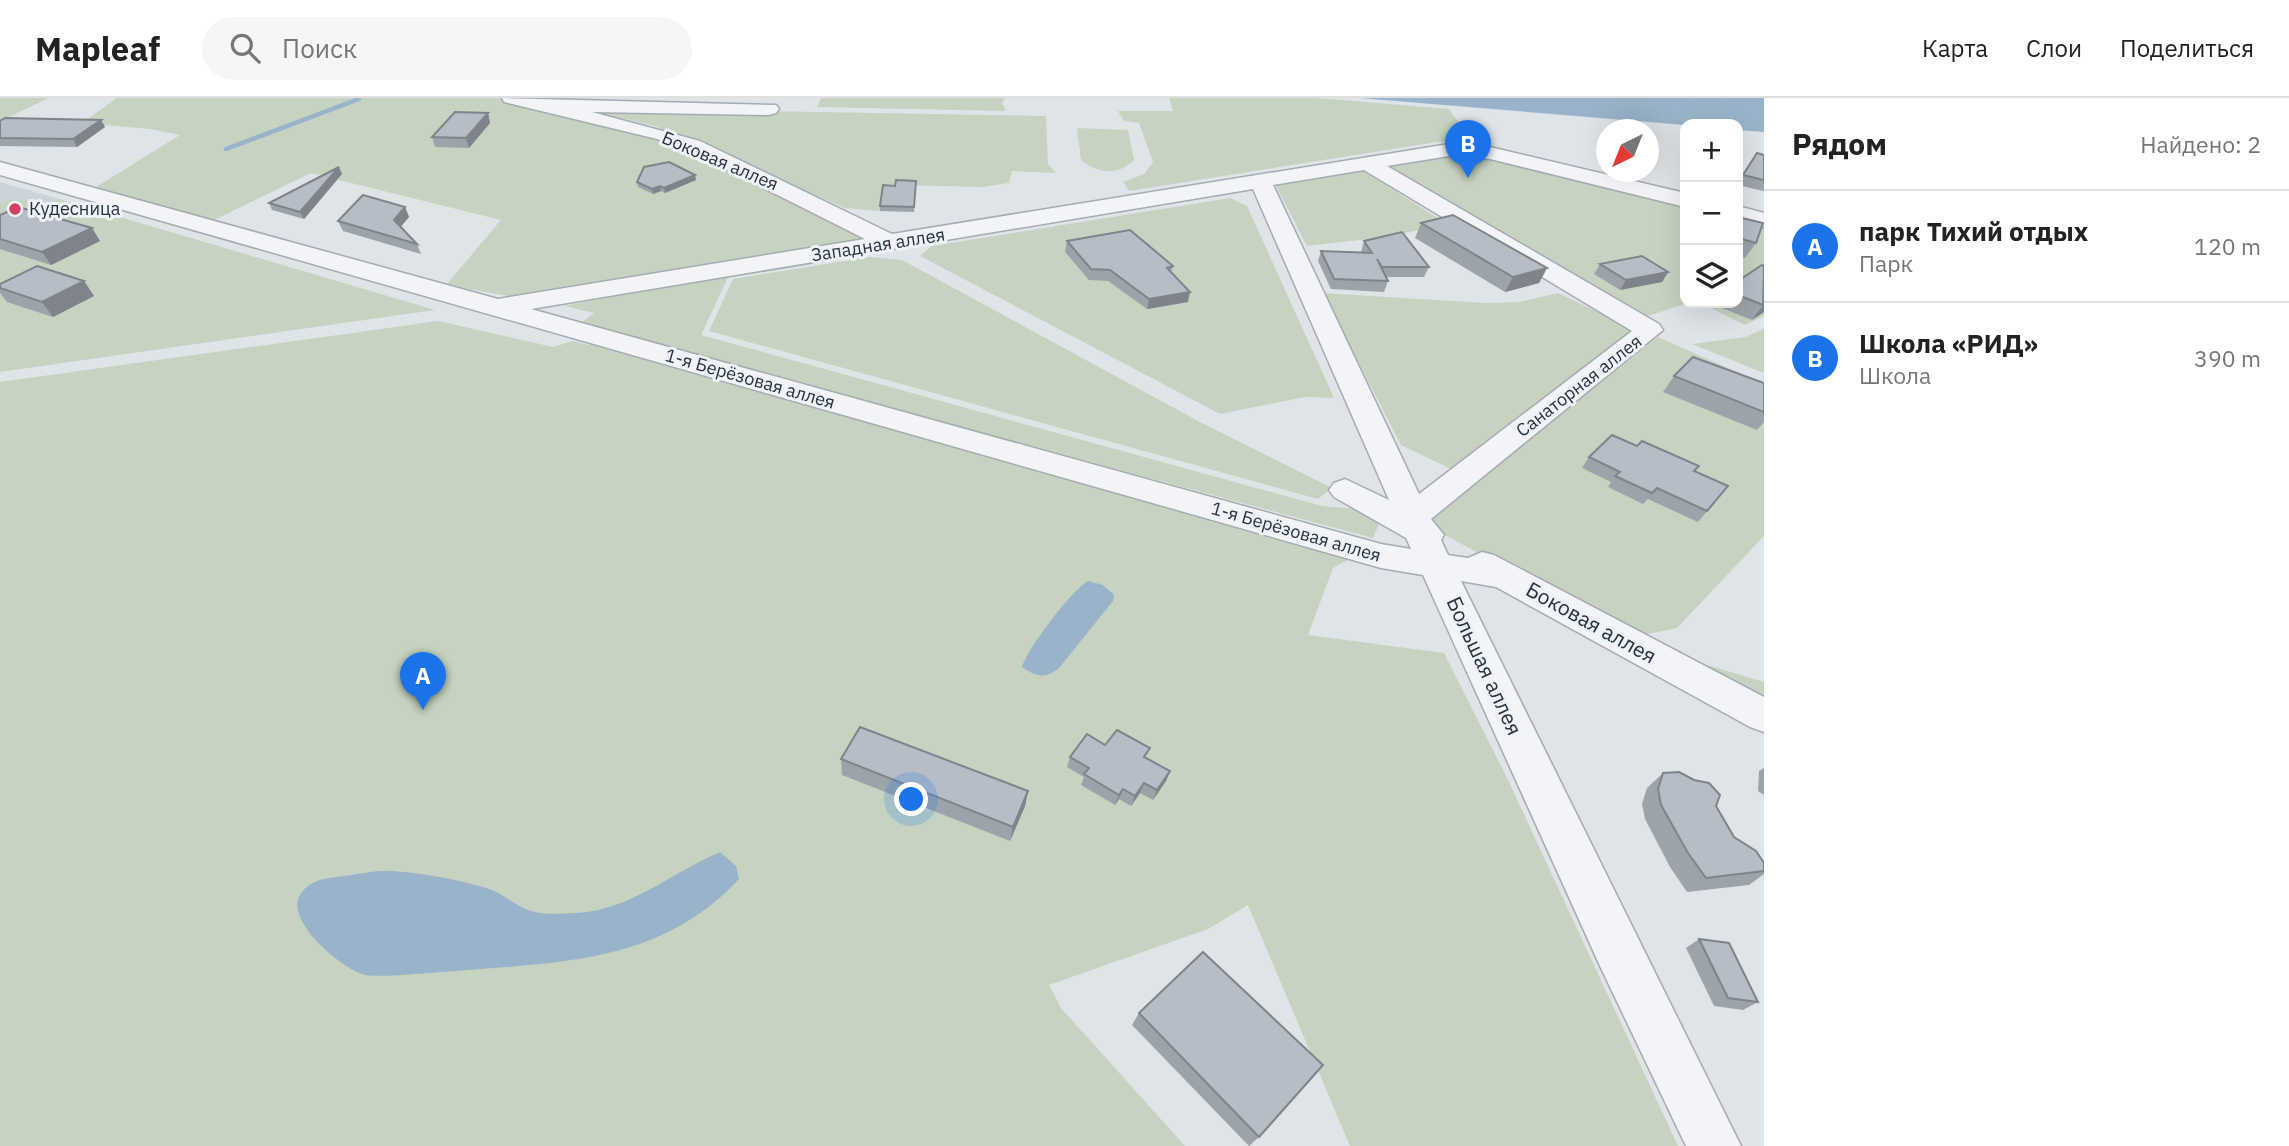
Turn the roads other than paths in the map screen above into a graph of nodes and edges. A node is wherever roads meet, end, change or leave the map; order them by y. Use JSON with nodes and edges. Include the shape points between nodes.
{"nodes":[{"id":1,"x":510,"y":98,"type":"edge"},
{"id":2,"x":540,"y":105,"type":"junction"},
{"id":3,"x":769,"y":109,"type":"dead end"},
{"id":4,"x":1368,"y":164,"type":"junction"},
{"id":5,"x":0,"y":168,"type":"edge"},
{"id":6,"x":1261,"y":182,"type":"junction"},
{"id":7,"x":1680,"y":199,"type":"edge"},
{"id":8,"x":1743,"y":214,"type":"edge"},
{"id":9,"x":1764,"y":220,"type":"edge"},
{"id":10,"x":891,"y":243,"type":"junction"},
{"id":11,"x":494,"y":307,"type":"junction"},
{"id":12,"x":1345,"y":490,"type":"dead end"},
{"id":13,"x":1415,"y":531,"type":"junction"},
{"id":14,"x":1504,"y":576,"type":"joint"},
{"id":15,"x":1764,"y":716,"type":"edge"},
{"id":16,"x":1714,"y":1146,"type":"edge"}],
"edges":[{"from":1,"to":2,"type":"street"},
{"from":2,"to":3,"type":"street"},
{"from":2,"to":10,"type":"street","name":"Боковая аллея","via":[[693,145]]},
{"from":4,"to":6,"type":"street","name":"Западная аллея"},
{"from":4,"to":7,"type":"street","name":"Западная аллея","via":[[1450,150],[1490,153]]},
{"from":4,"to":13,"type":"street","name":"Санаторная аллея","via":[[1650,330]]},
{"from":5,"to":11,"type":"street","name":"1-я Берёзовая аллея"},
{"from":6,"to":10,"type":"street","name":"Западная аллея"},
{"from":6,"to":13,"type":"street","name":"Большая аллея"},
{"from":8,"to":9,"type":"street"},
{"from":10,"to":11,"type":"street","name":"Западная аллея"},
{"from":11,"to":13,"type":"street","name":"1-я Берёзовая аллея","via":[[1368,552]]},
{"from":12,"to":13,"type":"street"},
{"from":13,"to":14,"type":"street","name":"1-я Берёзовая аллея"},
{"from":13,"to":16,"type":"street","name":"Большая аллея"},
{"from":14,"to":15,"type":"street","name":"Боковая аллея"}]}
